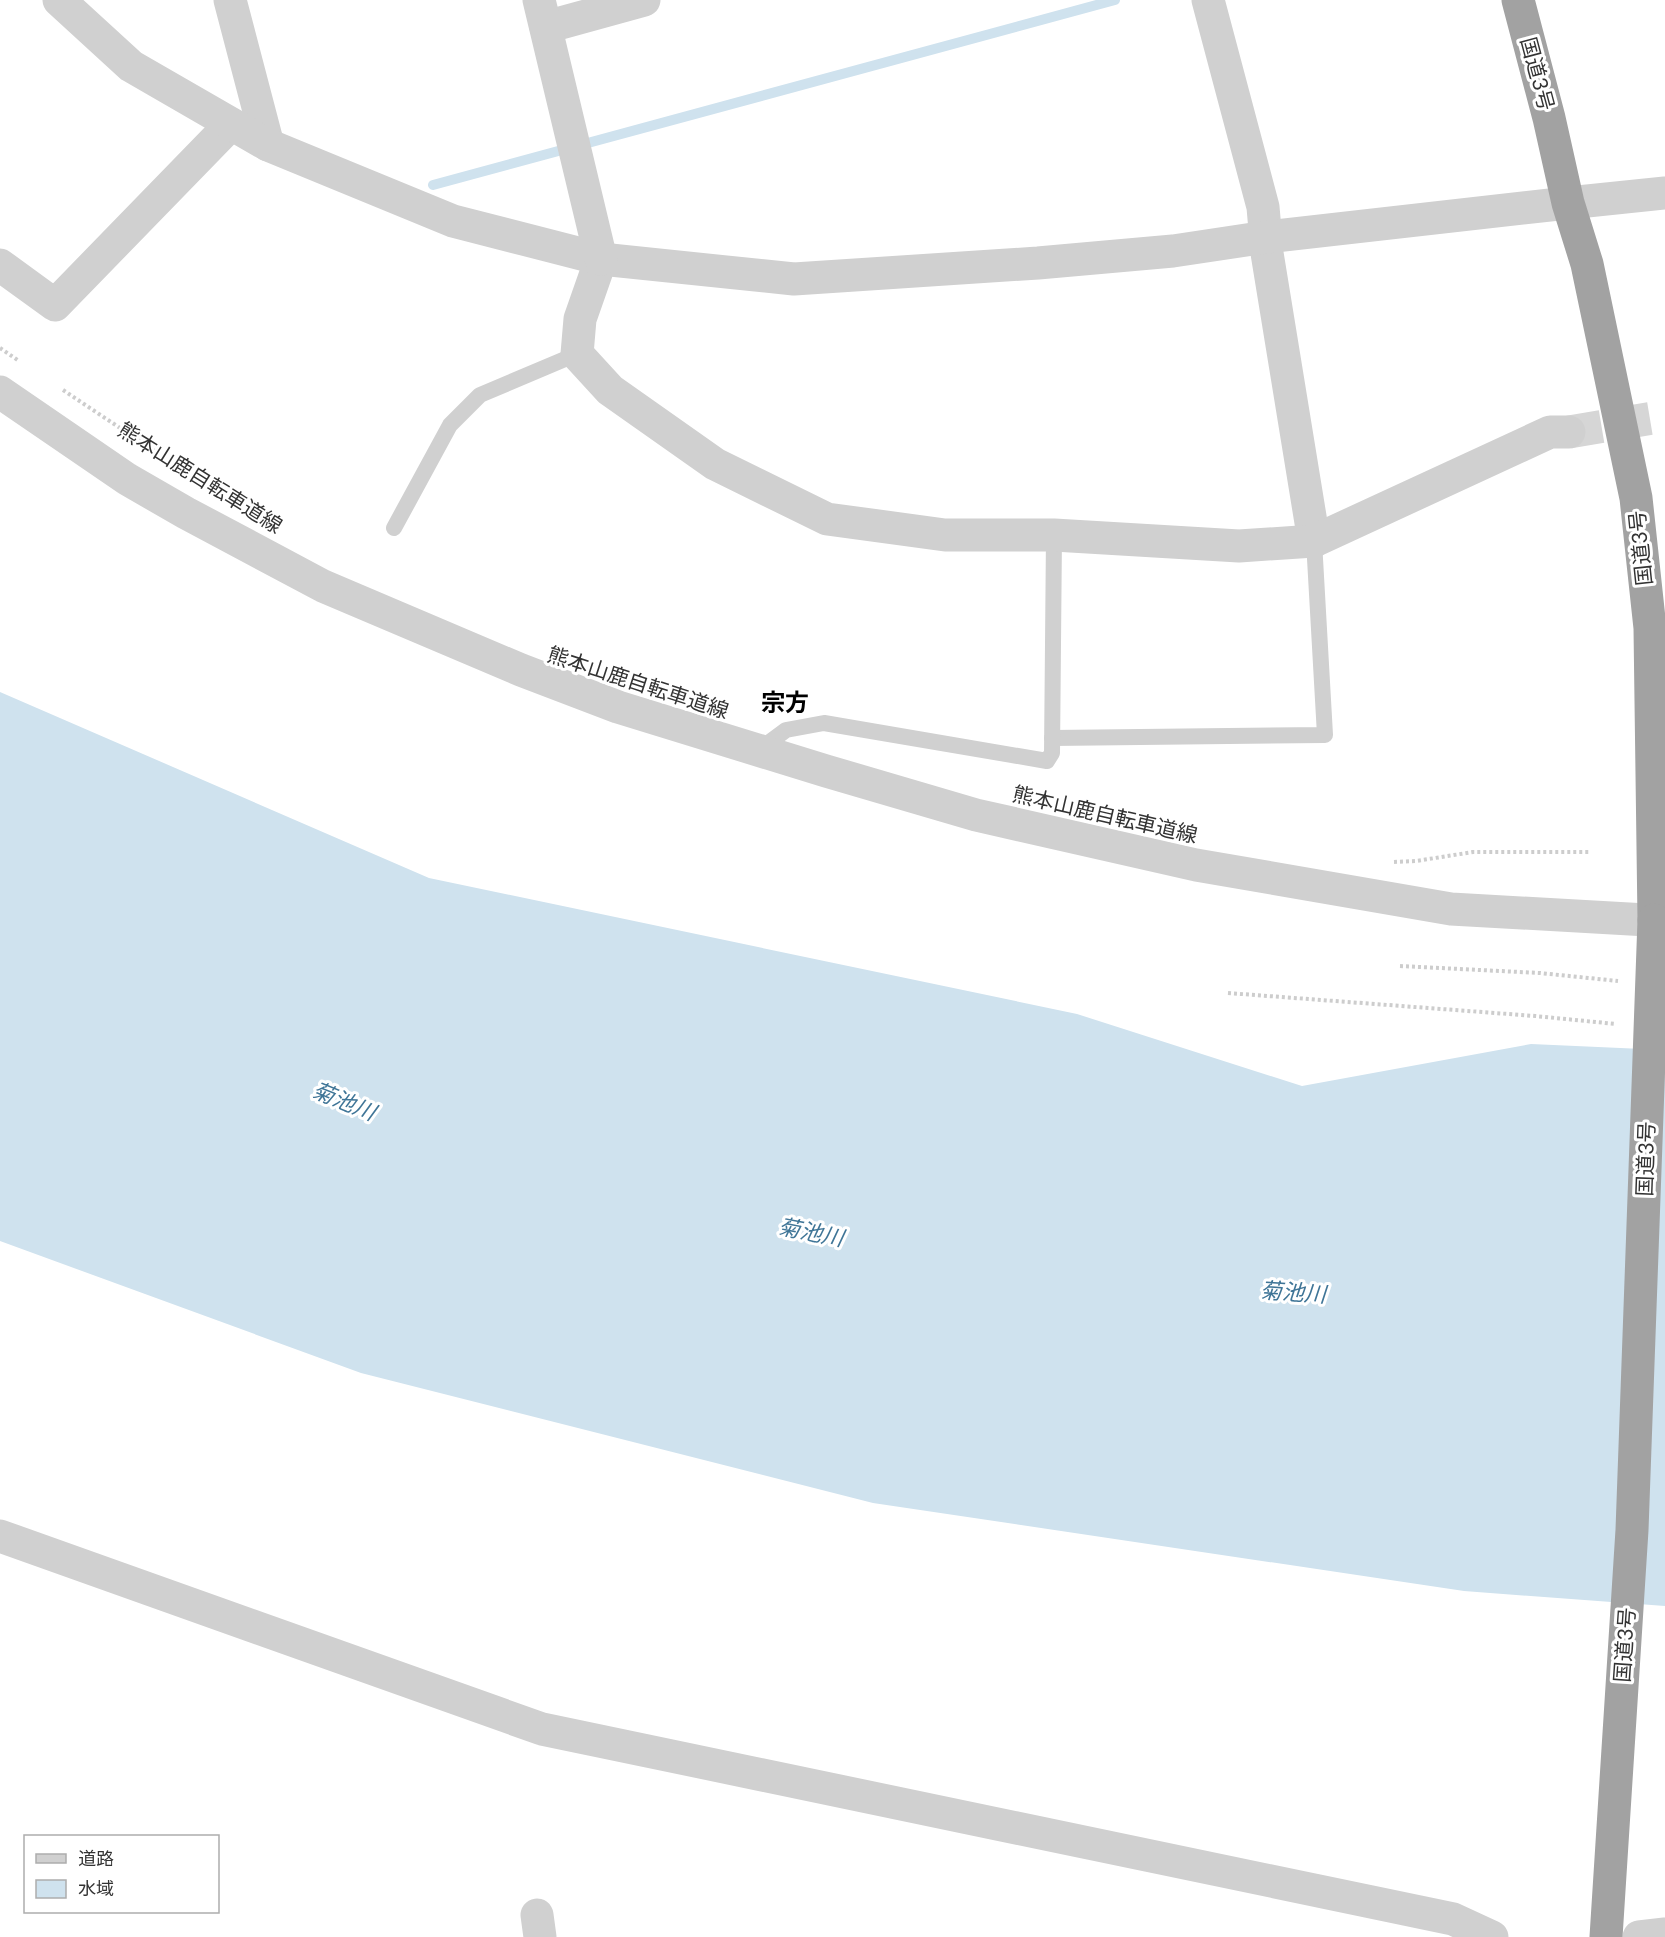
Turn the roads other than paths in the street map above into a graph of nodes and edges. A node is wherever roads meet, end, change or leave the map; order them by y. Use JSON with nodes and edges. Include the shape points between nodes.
{"nodes":[{"id":1,"x":59,"y":0,"type":"edge"},
{"id":2,"x":230,"y":0,"type":"edge"},
{"id":3,"x":644,"y":0,"type":"edge"},
{"id":4,"x":1208,"y":0,"type":"edge"},
{"id":5,"x":1518,"y":0,"type":"edge"},
{"id":6,"x":542,"y":13,"type":"edge"},
{"id":7,"x":231,"y":124,"type":"junction"},
{"id":8,"x":268,"y":145,"type":"junction"},
{"id":9,"x":1665,"y":193,"type":"edge"},
{"id":10,"x":1568,"y":203,"type":"junction"},
{"id":11,"x":1266,"y":237,"type":"junction"},
{"id":12,"x":601,"y":259,"type":"junction"},
{"id":13,"x":0,"y":265,"type":"edge"},
{"id":14,"x":577,"y":354,"type":"junction"},
{"id":15,"x":0,"y":392,"type":"edge"},
{"id":16,"x":1569,"y":432,"type":"tunnel mouth"},
{"id":17,"x":394,"y":528,"type":"dead end"},
{"id":18,"x":1054,"y":536,"type":"junction"},
{"id":19,"x":1314,"y":541,"type":"junction"},
{"id":20,"x":1052,"y":738,"type":"junction"},
{"id":21,"x":759,"y":750,"type":"junction"},
{"id":22,"x":1660,"y":921,"type":"edge"},
{"id":23,"x":0,"y":1536,"type":"edge"},
{"id":24,"x":1665,"y":1934,"type":"edge"},
{"id":25,"x":1492,"y":1937,"type":"edge"},
{"id":26,"x":1606,"y":1937,"type":"edge"},
{"id":27,"x":1639,"y":1937,"type":"edge"}],
"edges":[{"from":1,"to":7,"type":"street","via":[[131,66]]},
{"from":2,"to":8,"type":"street"},
{"from":3,"to":6,"type":"street"},
{"from":4,"to":11,"type":"street","via":[[1263,207]]},
{"from":5,"to":10,"type":"highway","name":"国道3号"},
{"from":6,"to":12,"type":"street"},
{"from":7,"to":8,"type":"street"},
{"from":7,"to":13,"type":"street","via":[[55,305]]},
{"from":8,"to":12,"type":"street","via":[[453,221]]},
{"from":9,"to":10,"type":"street"},
{"from":10,"to":11,"type":"street"},
{"from":10,"to":22,"type":"highway","name":"国道3号","via":[[1587,264],[1636,498],[1650,628]]},
{"from":11,"to":12,"type":"street","via":[[1173,251],[794,279]]},
{"from":11,"to":19,"type":"street"},
{"from":12,"to":14,"type":"street","via":[[580,319]]},
{"from":14,"to":17,"type":"lane","via":[[480,395],[450,425]]},
{"from":14,"to":18,"type":"street","via":[[610,390],[715,464],[827,519],[945,535]]},
{"from":15,"to":21,"type":"street","via":[[127,479],[323,586],[521,670]]},
{"from":16,"to":19,"type":"street","via":[[1550,432]]},
{"from":18,"to":19,"type":"street","via":[[1239,546]]},
{"from":18,"to":20,"type":"lane"},
{"from":19,"to":20,"type":"lane","via":[[1325,735]]},
{"from":20,"to":21,"type":"lane","via":[[1052,753],[1047,762],[824,723],[786,730]]},
{"from":21,"to":22,"type":"street","via":[[976,815],[1196,865],[1451,909]]},
{"from":22,"to":26,"type":"highway","name":"国道3号","bridge":true,"via":[[1632,1530]]},
{"from":23,"to":25,"type":"street","via":[[542,1729],[1453,1919]]},
{"from":24,"to":27,"type":"street"}]}
